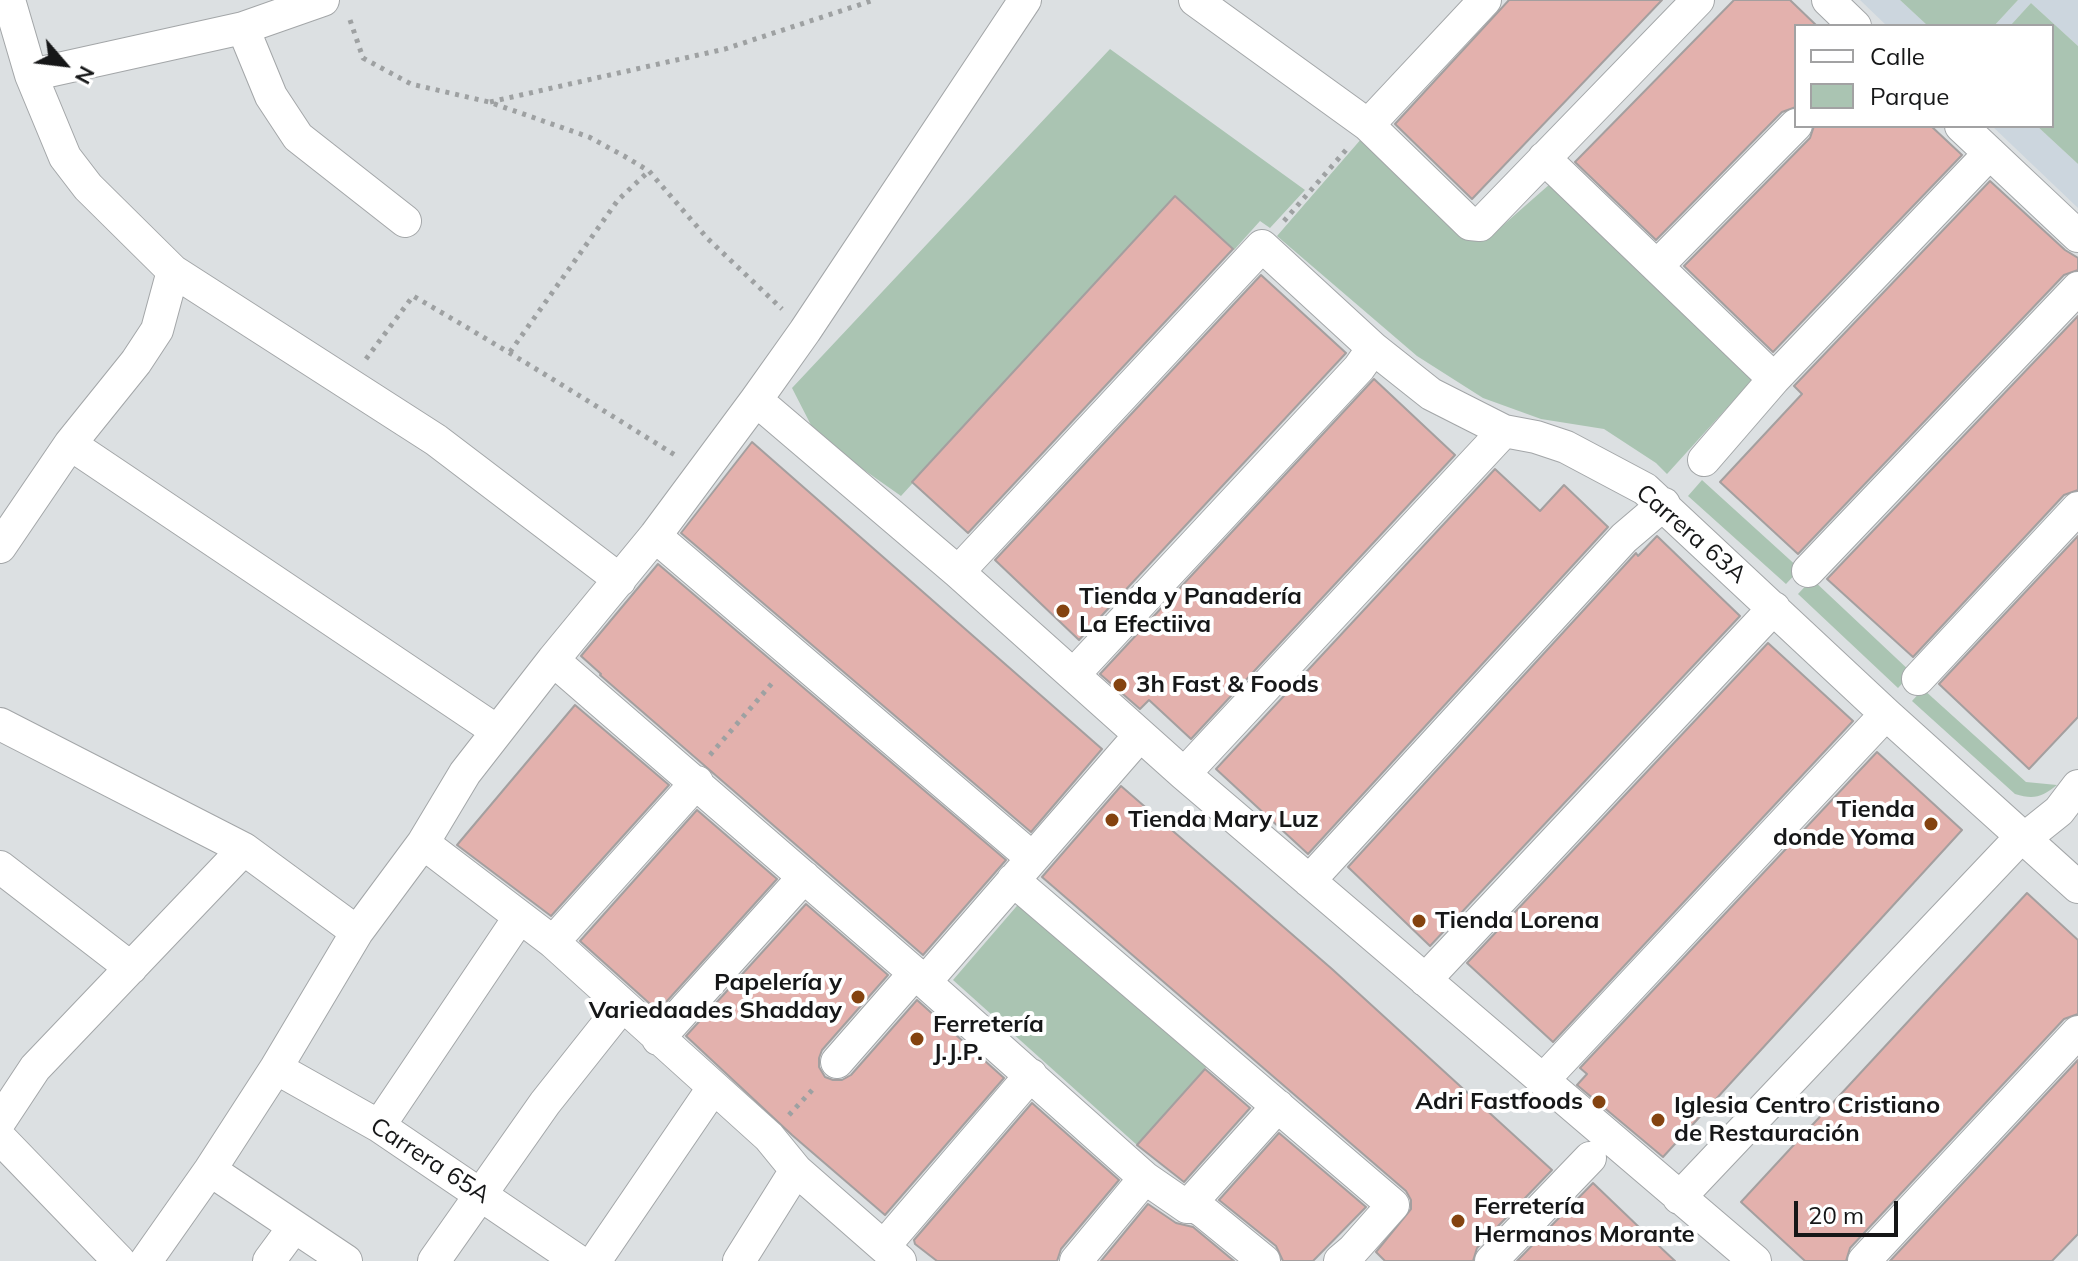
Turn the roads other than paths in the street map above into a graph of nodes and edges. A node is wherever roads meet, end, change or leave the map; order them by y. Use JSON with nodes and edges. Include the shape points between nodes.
{"nodes":[{"id":1,"x":9,"y":0,"type":"edge"},
{"id":2,"x":1025,"y":0,"type":"edge"},
{"id":3,"x":1195,"y":0,"type":"edge"},
{"id":4,"x":1485,"y":0,"type":"edge"},
{"id":5,"x":1698,"y":0,"type":"edge"},
{"id":6,"x":1828,"y":0,"type":"edge"},
{"id":7,"x":336,"y":7,"type":"edge"},
{"id":8,"x":1853,"y":24,"type":"edge"},
{"id":9,"x":243,"y":28,"type":"junction"},
{"id":10,"x":31,"y":75,"type":"junction"},
{"id":11,"x":1368,"y":125,"type":"junction"},
{"id":12,"x":1794,"y":127,"type":"edge"},
{"id":13,"x":1963,"y":128,"type":"edge"},
{"id":14,"x":1990,"y":153,"type":"junction"},
{"id":15,"x":1544,"y":158,"type":"junction"},
{"id":16,"x":405,"y":221,"type":"dead end"},
{"id":17,"x":2078,"y":236,"type":"edge"},
{"id":18,"x":1658,"y":265,"type":"junction"},
{"id":19,"x":173,"y":271,"type":"junction"},
{"id":20,"x":2078,"y":288,"type":"edge"},
{"id":21,"x":1373,"y":348,"type":"junction"},
{"id":22,"x":1774,"y":379,"type":"junction"},
{"id":23,"x":756,"y":400,"type":"junction"},
{"id":24,"x":1504,"y":431,"type":"junction"},
{"id":25,"x":70,"y":444,"type":"junction"},
{"id":26,"x":1704,"y":460,"type":"dead end"},
{"id":27,"x":1664,"y":504,"type":"junction"},
{"id":28,"x":2078,"y":508,"type":"edge"},
{"id":29,"x":655,"y":536,"type":"junction"},
{"id":30,"x":0,"y":547,"type":"edge"},
{"id":31,"x":1808,"y":571,"type":"dead end"},
{"id":32,"x":958,"y":572,"type":"junction"},
{"id":33,"x":620,"y":580,"type":"junction"},
{"id":34,"x":1774,"y":608,"type":"junction"},
{"id":35,"x":553,"y":660,"type":"junction"},
{"id":36,"x":1074,"y":674,"type":"junction"},
{"id":37,"x":1918,"y":679,"type":"dead end"},
{"id":38,"x":1886,"y":714,"type":"junction"},
{"id":39,"x":0,"y":724,"type":"edge"},
{"id":40,"x":497,"y":731,"type":"junction"},
{"id":41,"x":1140,"y":735,"type":"junction"},
{"id":42,"x":1184,"y":774,"type":"junction"},
{"id":43,"x":694,"y":780,"type":"junction"},
{"id":44,"x":2078,"y":786,"type":"edge"},
{"id":45,"x":2023,"y":837,"type":"junction"},
{"id":46,"x":423,"y":843,"type":"junction"},
{"id":47,"x":244,"y":849,"type":"junction"},
{"id":48,"x":0,"y":867,"type":"edge"},
{"id":49,"x":1022,"y":869,"type":"junction"},
{"id":50,"x":804,"y":877,"type":"junction"},
{"id":51,"x":1309,"y":881,"type":"junction"},
{"id":52,"x":2078,"y":887,"type":"edge"},
{"id":53,"x":519,"y":918,"type":"junction"},
{"id":54,"x":357,"y":932,"type":"junction"},
{"id":55,"x":553,"y":942,"type":"junction"},
{"id":56,"x":131,"y":968,"type":"junction"},
{"id":57,"x":920,"y":977,"type":"junction"},
{"id":58,"x":1425,"y":980,"type":"junction"},
{"id":59,"x":622,"y":1006,"type":"junction"},
{"id":60,"x":2078,"y":1032,"type":"edge"},
{"id":61,"x":658,"y":1039,"type":"junction"},
{"id":62,"x":837,"y":1062,"type":"road end"},
{"id":63,"x":276,"y":1068,"type":"junction"},
{"id":64,"x":1031,"y":1075,"type":"junction"},
{"id":65,"x":1543,"y":1080,"type":"junction"},
{"id":66,"x":713,"y":1088,"type":"junction"},
{"id":67,"x":1278,"y":1106,"type":"junction"},
{"id":68,"x":0,"y":1121,"type":"edge"},
{"id":69,"x":379,"y":1126,"type":"junction"},
{"id":70,"x":0,"y":1138,"type":"edge"},
{"id":71,"x":1590,"y":1158,"type":"dead end"},
{"id":72,"x":210,"y":1170,"type":"junction"},
{"id":73,"x":796,"y":1170,"type":"junction"},
{"id":74,"x":1145,"y":1178,"type":"junction"},
{"id":75,"x":483,"y":1195,"type":"junction"},
{"id":76,"x":1679,"y":1198,"type":"junction"},
{"id":77,"x":1187,"y":1207,"type":"junction"},
{"id":78,"x":294,"y":1227,"type":"junction"},
{"id":79,"x":894,"y":1257,"type":"edge"},
{"id":80,"x":1353,"y":1257,"type":"edge"},
{"id":81,"x":119,"y":1261,"type":"edge"},
{"id":82,"x":146,"y":1261,"type":"edge"},
{"id":83,"x":269,"y":1261,"type":"edge"},
{"id":84,"x":346,"y":1261,"type":"edge"},
{"id":85,"x":434,"y":1261,"type":"edge"},
{"id":86,"x":578,"y":1261,"type":"edge"},
{"id":87,"x":595,"y":1261,"type":"edge"},
{"id":88,"x":739,"y":1261,"type":"edge"},
{"id":89,"x":1076,"y":1261,"type":"edge"},
{"id":90,"x":1264,"y":1261,"type":"edge"},
{"id":91,"x":1491,"y":1261,"type":"edge"},
{"id":92,"x":1755,"y":1261,"type":"edge"},
{"id":93,"x":1864,"y":1261,"type":"edge"}],
"edges":[{"from":1,"to":10,"type":"street"},
{"from":2,"to":23,"type":"street"},
{"from":3,"to":11,"type":"street"},
{"from":4,"to":11,"type":"street"},
{"from":5,"to":15,"type":"street"},
{"from":6,"to":8,"type":"street"},
{"from":7,"to":9,"type":"street"},
{"from":9,"to":10,"type":"street"},
{"from":9,"to":16,"type":"street","via":[[271,96],[298,137]]},
{"from":10,"to":19,"type":"street","via":[[65,157]]},
{"from":11,"to":15,"type":"street","via":[[1470,224],[1480,225]]},
{"from":12,"to":18,"type":"street"},
{"from":13,"to":14,"type":"street"},
{"from":14,"to":17,"type":"street"},
{"from":14,"to":22,"type":"street"},
{"from":15,"to":18,"type":"street"},
{"from":18,"to":22,"type":"street"},
{"from":19,"to":25,"type":"street","via":[[157,330]]},
{"from":19,"to":33,"type":"street","via":[[436,440]]},
{"from":20,"to":31,"type":"street"},
{"from":21,"to":24,"type":"street","name":"Carrera 63A","via":[[1431,394]]},
{"from":21,"to":32,"type":"street","name":"Carrera 63A","via":[[1262,246]]},
{"from":21,"to":36,"type":"street"},
{"from":22,"to":26,"type":"street"},
{"from":23,"to":29,"type":"street"},
{"from":23,"to":32,"type":"street"},
{"from":24,"to":27,"type":"street","name":"Carrera 63A","via":[[1580,453]]},
{"from":24,"to":42,"type":"street"},
{"from":25,"to":30,"type":"street"},
{"from":25,"to":40,"type":"street"},
{"from":27,"to":34,"type":"street","name":"Carrera 63A"},
{"from":27,"to":51,"type":"street","via":[[1624,538]]},
{"from":28,"to":37,"type":"street"},
{"from":29,"to":33,"type":"street"},
{"from":29,"to":49,"type":"street","via":[[796,656]]},
{"from":32,"to":36,"type":"street"},
{"from":33,"to":35,"type":"street"},
{"from":34,"to":38,"type":"street","name":"Carrera 63A"},
{"from":34,"to":58,"type":"street"},
{"from":35,"to":40,"type":"street"},
{"from":35,"to":43,"type":"street"},
{"from":36,"to":41,"type":"street"},
{"from":38,"to":45,"type":"street","name":"Carrera 63A"},
{"from":38,"to":65,"type":"street"},
{"from":39,"to":47,"type":"street"},
{"from":40,"to":46,"type":"street"},
{"from":41,"to":42,"type":"street"},
{"from":41,"to":49,"type":"street"},
{"from":42,"to":51,"type":"street"},
{"from":43,"to":50,"type":"street"},
{"from":43,"to":55,"type":"street"},
{"from":44,"to":45,"type":"street","via":[[2059,811]]},
{"from":45,"to":52,"type":"street","name":"Carrera 63A"},
{"from":45,"to":76,"type":"street"},
{"from":46,"to":53,"type":"street"},
{"from":46,"to":54,"type":"street"},
{"from":47,"to":54,"type":"street"},
{"from":47,"to":56,"type":"street"},
{"from":48,"to":56,"type":"street"},
{"from":49,"to":57,"type":"street"},
{"from":49,"to":67,"type":"street"},
{"from":50,"to":57,"type":"street"},
{"from":50,"to":61,"type":"street"},
{"from":51,"to":58,"type":"street"},
{"from":53,"to":55,"type":"street"},
{"from":53,"to":69,"type":"street"},
{"from":54,"to":63,"type":"street"},
{"from":55,"to":59,"type":"street"},
{"from":56,"to":68,"type":"street","via":[[35,1068]]},
{"from":57,"to":62,"type":"street"},
{"from":57,"to":64,"type":"street"},
{"from":58,"to":65,"type":"street"},
{"from":59,"to":61,"type":"street"},
{"from":59,"to":75,"type":"street","via":[[545,1103]]},
{"from":60,"to":93,"type":"street"},
{"from":61,"to":66,"type":"street"},
{"from":63,"to":69,"type":"street","name":"Carrera 65A"},
{"from":63,"to":72,"type":"street"},
{"from":64,"to":74,"type":"street"},
{"from":64,"to":79,"type":"street"},
{"from":65,"to":76,"type":"street"},
{"from":66,"to":73,"type":"street","via":[[769,1137]]},
{"from":66,"to":87,"type":"street"},
{"from":67,"to":77,"type":"street"},
{"from":67,"to":80,"type":"street","via":[[1393,1205]]},
{"from":69,"to":75,"type":"street","name":"Carrera 65A"},
{"from":70,"to":81,"type":"street"},
{"from":71,"to":91,"type":"street"},
{"from":72,"to":78,"type":"street"},
{"from":72,"to":82,"type":"street"},
{"from":73,"to":79,"type":"street"},
{"from":73,"to":88,"type":"street"},
{"from":74,"to":77,"type":"street"},
{"from":74,"to":89,"type":"street"},
{"from":75,"to":85,"type":"street"},
{"from":75,"to":86,"type":"street","name":"Carrera 65A"},
{"from":76,"to":92,"type":"street"},
{"from":77,"to":90,"type":"street","via":[[1204,1212]]},
{"from":78,"to":83,"type":"street"},
{"from":78,"to":84,"type":"street"}]}
